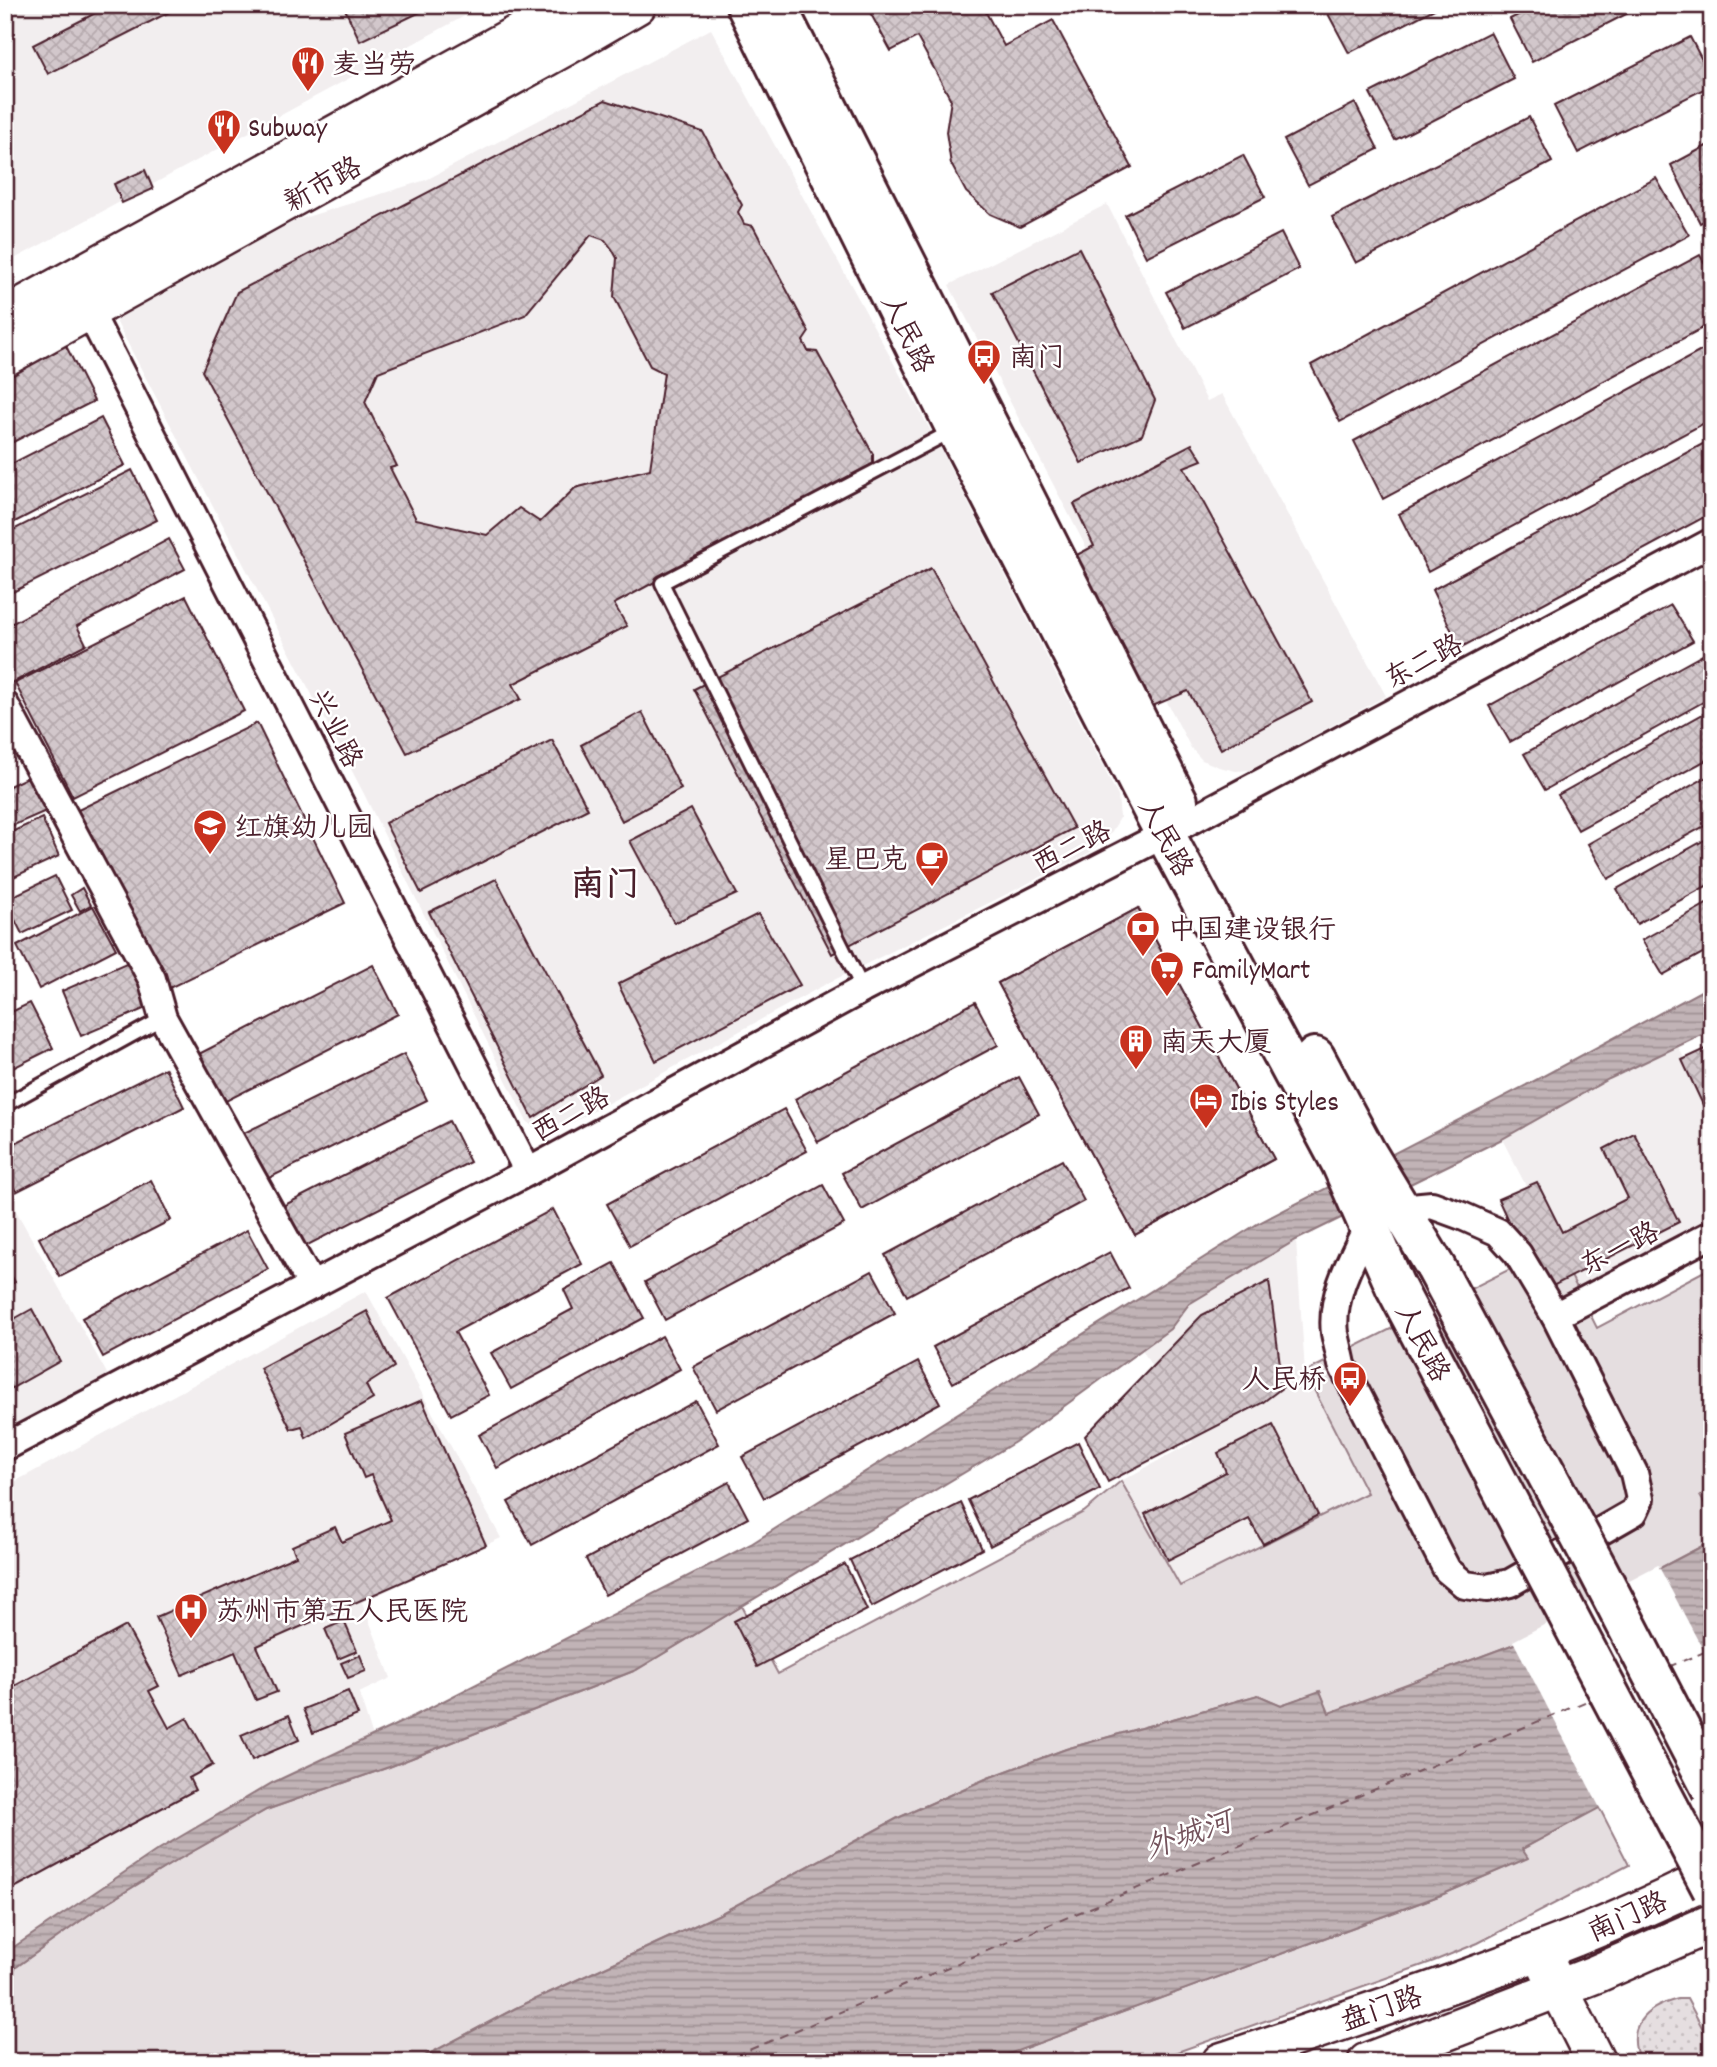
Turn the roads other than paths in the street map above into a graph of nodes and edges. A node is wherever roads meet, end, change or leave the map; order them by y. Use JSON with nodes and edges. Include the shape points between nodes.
{"nodes":[{"id":1,"x":570,"y":5,"type":"edge"},
{"id":2,"x":637,"y":5,"type":"edge"},
{"id":3,"x":746,"y":5,"type":"edge"},
{"id":4,"x":776,"y":5,"type":"edge"},
{"id":5,"x":89,"y":311,"type":"junction"},
{"id":6,"x":5,"y":316,"type":"edge"},
{"id":7,"x":5,"y":357,"type":"edge"},
{"id":8,"x":957,"y":429,"type":"junction"},
{"id":9,"x":1712,"y":542,"type":"edge"},
{"id":10,"x":5,"y":705,"type":"edge"},
{"id":11,"x":1176,"y":827,"type":"junction"},
{"id":12,"x":863,"y":989,"type":"junction"},
{"id":13,"x":163,"y":1018,"type":"junction"},
{"id":14,"x":5,"y":1105,"type":"edge"},
{"id":15,"x":528,"y":1172,"type":"junction"},
{"id":16,"x":1384,"y":1216,"type":"junction"},
{"id":17,"x":1712,"y":1234,"type":"edge"},
{"id":18,"x":312,"y":1286,"type":"junction"},
{"id":19,"x":1555,"y":1316,"type":"junction"},
{"id":20,"x":5,"y":1447,"type":"edge"},
{"id":21,"x":1712,"y":1790,"type":"edge"},
{"id":22,"x":1712,"y":1877,"type":"edge"},
{"id":23,"x":1712,"y":1889,"type":"edge"},
{"id":24,"x":1712,"y":1923,"type":"edge"},
{"id":25,"x":1541,"y":1951,"type":"junction"},
{"id":26,"x":1558,"y":1989,"type":"junction"},
{"id":27,"x":1221,"y":2062,"type":"edge"},
{"id":28,"x":1367,"y":2062,"type":"edge"},
{"id":29,"x":1596,"y":2062,"type":"edge"}],
"edges":[{"from":1,"to":6,"type":"main road","name":"新市路"},
{"from":2,"to":5,"type":"main road","name":"新市路"},
{"from":3,"to":8,"type":"main road","name":"人民路"},
{"from":4,"to":11,"type":"main road","name":"人民路"},
{"from":5,"to":7,"type":"main road","name":"新市路"},
{"from":5,"to":15,"type":"street","name":"兴业路"},
{"from":8,"to":11,"type":"main road","name":"人民路"},
{"from":8,"to":12,"type":"lane","via":[[662,583]]},
{"from":9,"to":11,"type":"street","name":"东二路"},
{"from":10,"to":13,"type":"street","via":[[152,979]]},
{"from":11,"to":12,"type":"street","name":"西二路"},
{"from":11,"to":16,"type":"main road","name":"人民路"},
{"from":12,"to":15,"type":"street","name":"西二路"},
{"from":13,"to":14,"type":"lane"},
{"from":13,"to":18,"type":"street"},
{"from":15,"to":18,"type":"street","name":"西二路"},
{"from":16,"to":19,"type":"street","via":[[1432,1205],[1498,1232],[1518,1254]]},
{"from":16,"to":19,"type":"street","via":[[1349,1264],[1337,1303],[1335,1331],[1342,1365],[1447,1570],[1465,1585],[1487,1588],[1510,1583],[1633,1512],[1640,1499],[1634,1474]]},
{"from":16,"to":21,"type":"main road","name":"人民路","bridge":true,"via":[[1436,1268]]},
{"from":16,"to":23,"type":"main road","name":"人民路","bridge":true,"via":[[1395,1286]]},
{"from":17,"to":19,"type":"street","name":"东一路"},
{"from":18,"to":20,"type":"street","name":"西二路"},
{"from":22,"to":25,"type":"main road","name":"南门路"},
{"from":24,"to":26,"type":"main road","name":"南门路"},
{"from":25,"to":26,"type":"main road"},
{"from":25,"to":27,"type":"main road","name":"盘门路"},
{"from":26,"to":28,"type":"main road","name":"盘门路"},
{"from":26,"to":29,"type":"main road"}]}
